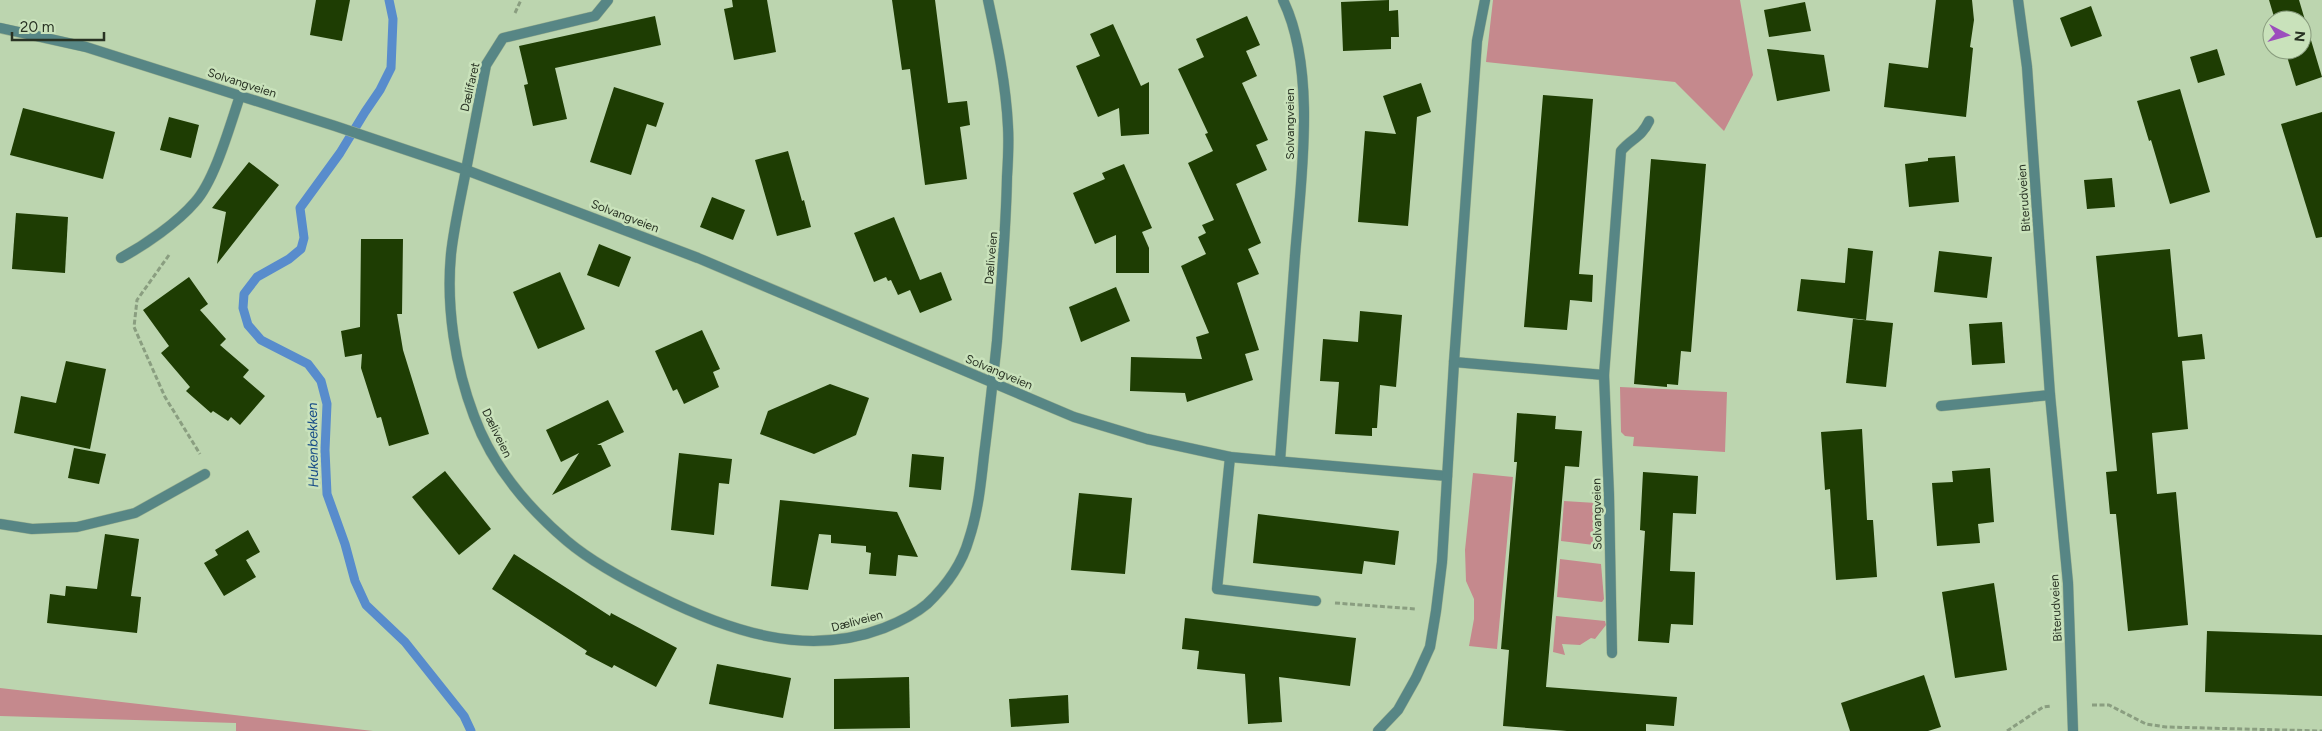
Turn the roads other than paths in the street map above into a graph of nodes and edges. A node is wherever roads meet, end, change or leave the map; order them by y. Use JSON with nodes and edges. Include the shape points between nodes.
{"nodes":[{"id":1,"x":608,"y":0,"type":"edge"},
{"id":2,"x":988,"y":0,"type":"edge"},
{"id":3,"x":1283,"y":0,"type":"edge"},
{"id":4,"x":1485,"y":0,"type":"edge"},
{"id":5,"x":2018,"y":0,"type":"edge"},
{"id":6,"x":0,"y":28,"type":"edge"},
{"id":7,"x":240,"y":96,"type":"junction"},
{"id":8,"x":1649,"y":122,"type":"dead end"},
{"id":9,"x":466,"y":170,"type":"junction"},
{"id":10,"x":121,"y":258,"type":"dead end"},
{"id":11,"x":1454,"y":362,"type":"junction"},
{"id":12,"x":1604,"y":375,"type":"junction"},
{"id":13,"x":993,"y":383,"type":"junction"},
{"id":14,"x":2050,"y":395,"type":"junction"},
{"id":15,"x":1941,"y":406,"type":"dead end"},
{"id":16,"x":1230,"y":457,"type":"junction"},
{"id":17,"x":1280,"y":461,"type":"junction"},
{"id":18,"x":205,"y":474,"type":"road end"},
{"id":19,"x":1447,"y":476,"type":"junction"},
{"id":20,"x":0,"y":524,"type":"edge"},
{"id":21,"x":1316,"y":601,"type":"road end"},
{"id":22,"x":1612,"y":653,"type":"dead end"},
{"id":23,"x":1378,"y":731,"type":"edge"},
{"id":24,"x":2072,"y":731,"type":"edge"}],
"edges":[{"from":1,"to":9,"type":"street","name":"Dælifaret","via":[[596,16],[503,38],[486,65]]},
{"from":2,"to":13,"type":"street","name":"Dæliveien","via":[[998,45],[1008,128],[1006,231]]},
{"from":3,"to":17,"type":"street","name":"Solvangveien","via":[[1291,17],[1302,78],[1304,135]]},
{"from":4,"to":11,"type":"street","via":[[1477,41]]},
{"from":5,"to":14,"type":"street","name":"Biterudveien","via":[[2027,67]]},
{"from":6,"to":7,"type":"street","name":"Solvangveien","via":[[86,47]]},
{"from":7,"to":9,"type":"street","name":"Solvangveien"},
{"from":7,"to":10,"type":"street","via":[[221,151],[195,202],[144,246]]},
{"from":8,"to":12,"type":"street","name":"Solvangveien","via":[[1643,134],[1621,150]]},
{"from":9,"to":13,"type":"street","name":"Solvangveien","via":[[698,258]]},
{"from":9,"to":13,"type":"street","name":"Dæliveien","via":[[451,254],[451,304],[460,370],[474,416],[494,460],[526,502],[569,542],[625,580],[698,616],[760,636],[801,642],[835,641],[903,621],[923,607],[960,563],[970,538]]},
{"from":11,"to":12,"type":"street"},
{"from":11,"to":19,"type":"street"},
{"from":12,"to":22,"type":"street","name":"Solvangveien","via":[[1610,495]]},
{"from":13,"to":16,"type":"street","name":"Solvangveien","via":[[1092,422],[1147,439]]},
{"from":14,"to":15,"type":"street"},
{"from":14,"to":24,"type":"street","name":"Biterudveien","via":[[2068,583]]},
{"from":16,"to":17,"type":"street","name":"Solvangveien"},
{"from":16,"to":21,"type":"street","via":[[1217,589]]},
{"from":17,"to":19,"type":"street","name":"Solvangveien"},
{"from":18,"to":20,"type":"street","via":[[135,513],[77,527],[32,529]]},
{"from":19,"to":23,"type":"street","via":[[1442,562],[1430,647],[1398,710]]}]}
